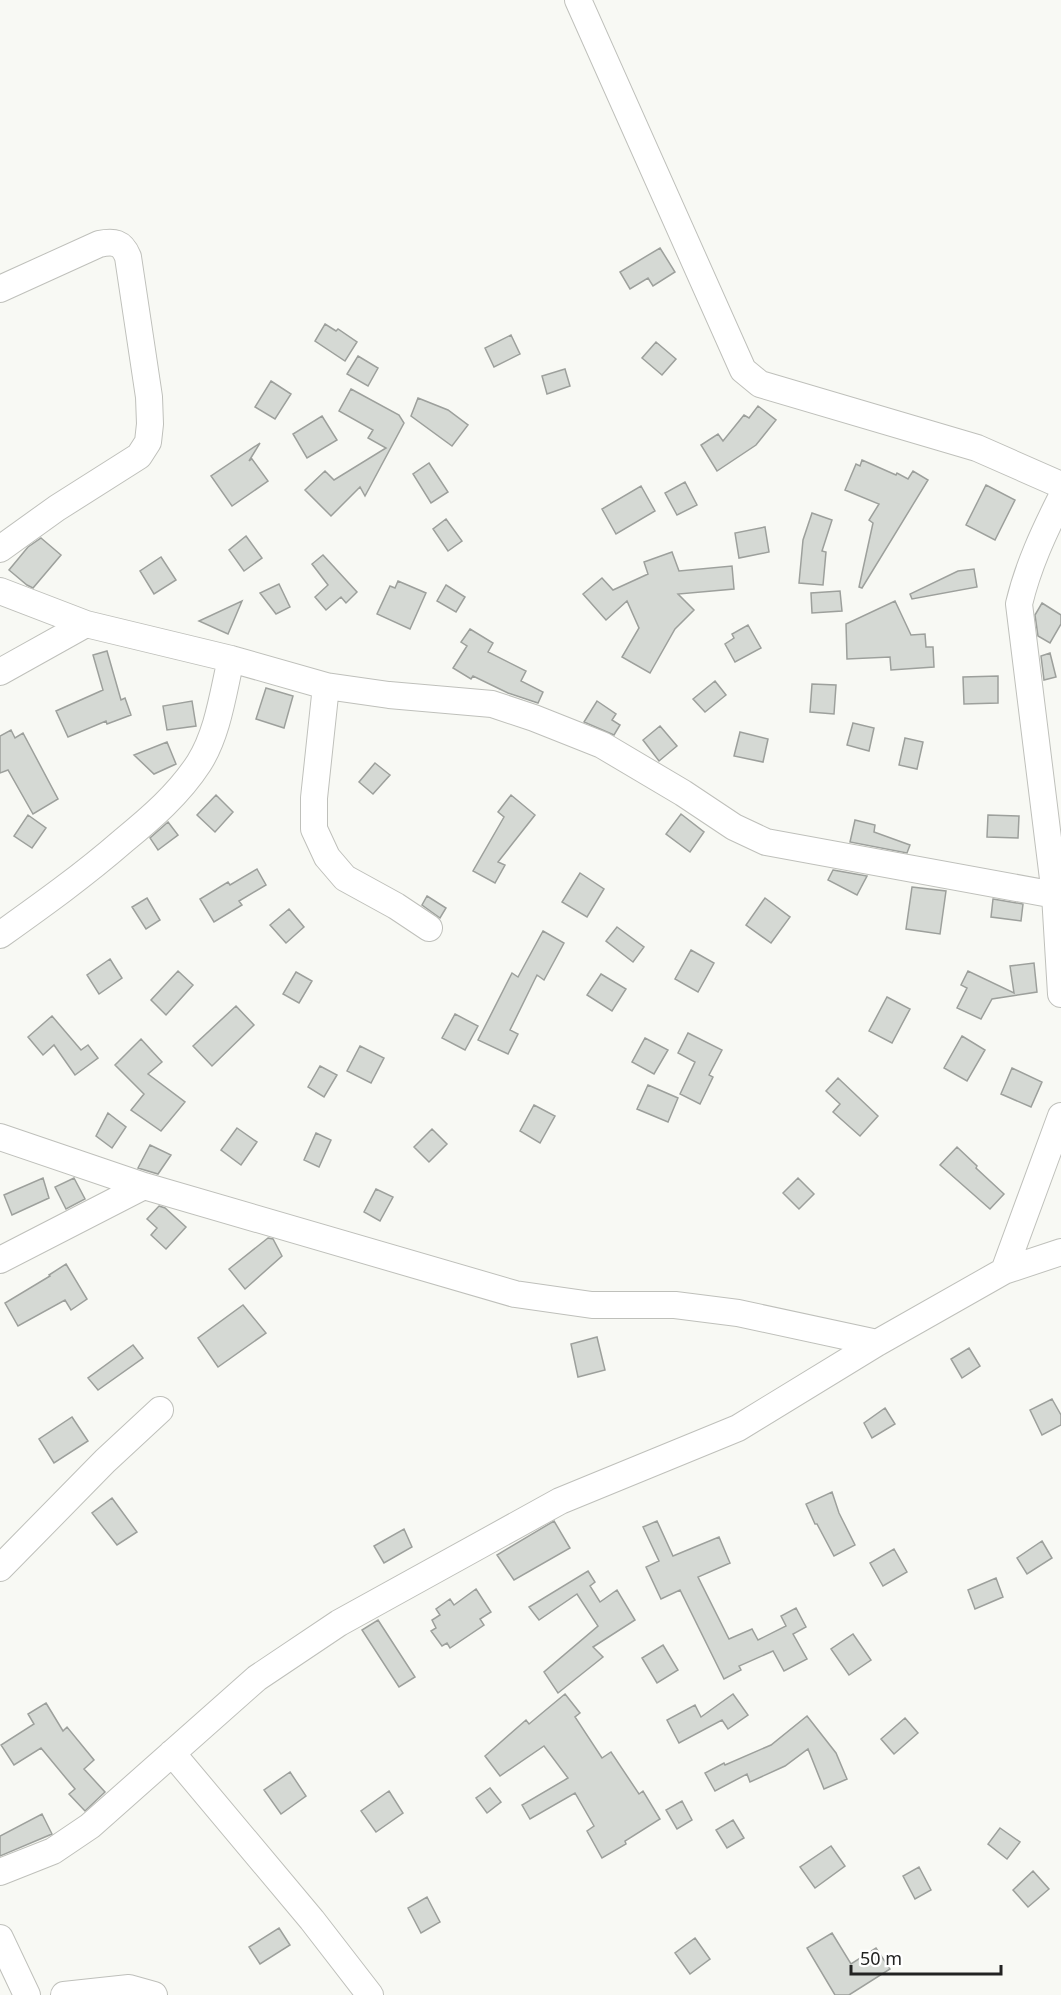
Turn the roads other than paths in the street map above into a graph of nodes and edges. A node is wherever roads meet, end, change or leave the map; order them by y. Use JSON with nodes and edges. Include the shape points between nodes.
{"nodes":[{"id":1,"x":578,"y":0,"type":"edge"},
{"id":2,"x":0,"y":289,"type":"edge"},
{"id":3,"x":1061,"y":485,"type":"edge"},
{"id":4,"x":1061,"y":498,"type":"edge"},
{"id":5,"x":0,"y":549,"type":"edge"},
{"id":6,"x":0,"y":591,"type":"edge"},
{"id":7,"x":86,"y":624,"type":"junction"},
{"id":8,"x":231,"y":659,"type":"junction"},
{"id":9,"x":0,"y":672,"type":"edge"},
{"id":10,"x":326,"y":686,"type":"junction"},
{"id":11,"x":1055,"y":895,"type":"junction"},
{"id":12,"x":429,"y":928,"type":"dead end"},
{"id":13,"x":0,"y":935,"type":"edge"},
{"id":14,"x":1061,"y":994,"type":"edge"},
{"id":15,"x":1061,"y":1116,"type":"edge"},
{"id":16,"x":0,"y":1137,"type":"edge"},
{"id":17,"x":144,"y":1186,"type":"junction"},
{"id":18,"x":1061,"y":1252,"type":"edge"},
{"id":19,"x":0,"y":1260,"type":"edge"},
{"id":20,"x":1004,"y":1271,"type":"junction"},
{"id":21,"x":877,"y":1342,"type":"junction"},
{"id":22,"x":160,"y":1410,"type":"dead end"},
{"id":23,"x":0,"y":1568,"type":"edge"},
{"id":24,"x":172,"y":1753,"type":"junction"},
{"id":25,"x":0,"y":1872,"type":"edge"},
{"id":26,"x":0,"y":1938,"type":"edge"},
{"id":27,"x":27,"y":1995,"type":"edge"},
{"id":28,"x":64,"y":1995,"type":"edge"},
{"id":29,"x":154,"y":1995,"type":"edge"},
{"id":30,"x":370,"y":1995,"type":"edge"}],
"edges":[{"from":1,"to":3,"type":"street","via":[[743,370],[760,384],[977,448]]},
{"from":2,"to":5,"type":"street","via":[[99,244],[119,243],[128,257],[150,423],[148,442],[139,456]]},
{"from":4,"to":11,"type":"street","via":[[1024,580],[1019,604]]},
{"from":6,"to":7,"type":"street"},
{"from":7,"to":8,"type":"street"},
{"from":7,"to":9,"type":"street"},
{"from":8,"to":10,"type":"street"},
{"from":8,"to":13,"type":"street","via":[[209,742],[199,763],[159,811],[81,876]]},
{"from":10,"to":11,"type":"street","via":[[492,704],[534,717],[602,745],[734,827],[766,842]]},
{"from":10,"to":12,"type":"street","via":[[314,798],[315,829],[327,857],[345,878]]},
{"from":11,"to":14,"type":"street"},
{"from":15,"to":20,"type":"street"},
{"from":16,"to":17,"type":"street"},
{"from":17,"to":19,"type":"street"},
{"from":17,"to":21,"type":"street","via":[[515,1294],[592,1305],[675,1305],[738,1313]]},
{"from":18,"to":20,"type":"street"},
{"from":20,"to":21,"type":"street"},
{"from":21,"to":24,"type":"street","via":[[738,1428],[560,1500],[339,1623],[257,1678]]},
{"from":22,"to":23,"type":"street"},
{"from":24,"to":25,"type":"street","via":[[90,1826],[53,1851]]},
{"from":24,"to":30,"type":"street"},
{"from":26,"to":27,"type":"street"},
{"from":28,"to":29,"type":"street","via":[[129,1988]]}]}
